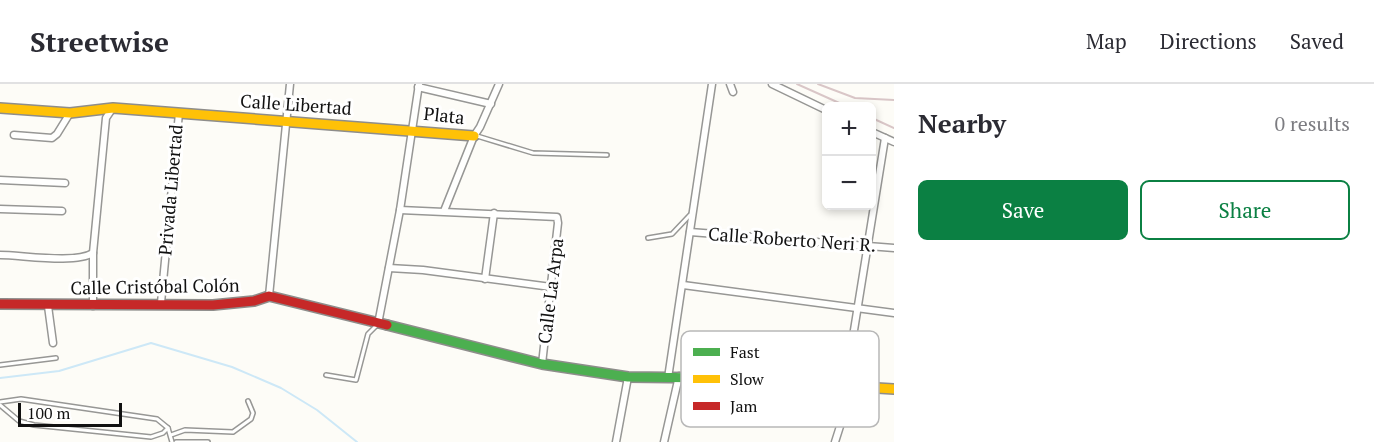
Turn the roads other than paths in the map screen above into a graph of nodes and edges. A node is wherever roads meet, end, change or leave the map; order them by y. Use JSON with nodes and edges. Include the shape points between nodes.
{"nodes":[{"id":1,"x":290,"y":84,"type":"edge"},
{"id":2,"x":499,"y":84,"type":"edge"},
{"id":3,"x":712,"y":84,"type":"edge"},
{"id":4,"x":730,"y":84,"type":"edge"},
{"id":5,"x":772,"y":84,"type":"edge"},
{"id":6,"x":419,"y":86,"type":"edge"},
{"id":7,"x":733,"y":92,"type":"dead end"},
{"id":8,"x":491,"y":104,"type":"junction"},
{"id":9,"x":0,"y":108,"type":"edge"},
{"id":10,"x":113,"y":108,"type":"junction"},
{"id":11,"x":822,"y":108,"type":"edge"},
{"id":12,"x":70,"y":113,"type":"junction"},
{"id":13,"x":179,"y":113,"type":"junction"},
{"id":14,"x":285,"y":120,"type":"junction"},
{"id":15,"x":411,"y":130,"type":"junction"},
{"id":16,"x":876,"y":134,"type":"edge"},
{"id":17,"x":14,"y":135,"type":"dead end"},
{"id":18,"x":474,"y":136,"type":"junction"},
{"id":19,"x":885,"y":138,"type":"junction"},
{"id":20,"x":894,"y":142,"type":"edge"},
{"id":21,"x":607,"y":155,"type":"dead end"},
{"id":22,"x":0,"y":180,"type":"edge"},
{"id":23,"x":65,"y":183,"type":"dead end"},
{"id":24,"x":0,"y":209,"type":"edge"},
{"id":25,"x":400,"y":210,"type":"junction"},
{"id":26,"x":62,"y":211,"type":"dead end"},
{"id":27,"x":444,"y":211,"type":"junction"},
{"id":28,"x":494,"y":213,"type":"junction"},
{"id":29,"x":692,"y":213,"type":"junction"},
{"id":30,"x":690,"y":232,"type":"junction"},
{"id":31,"x":648,"y":238,"type":"dead end"},
{"id":32,"x":868,"y":245,"type":"junction"},
{"id":33,"x":894,"y":248,"type":"edge"},
{"id":34,"x":93,"y":253,"type":"junction"},
{"id":35,"x":0,"y":255,"type":"edge"},
{"id":36,"x":389,"y":268,"type":"junction"},
{"id":37,"x":485,"y":279,"type":"junction"},
{"id":38,"x":683,"y":285,"type":"junction"},
{"id":39,"x":550,"y":286,"type":"junction"},
{"id":40,"x":269,"y":296,"type":"junction"},
{"id":41,"x":161,"y":303,"type":"junction"},
{"id":42,"x":0,"y":304,"type":"edge"},
{"id":43,"x":48,"y":306,"type":"junction"},
{"id":44,"x":93,"y":306,"type":"junction"},
{"id":45,"x":857,"y":309,"type":"junction"},
{"id":46,"x":894,"y":313,"type":"edge"},
{"id":47,"x":378,"y":324,"type":"junction"},
{"id":48,"x":854,"y":331,"type":"edge"},
{"id":49,"x":52,"y":343,"type":"dead end"},
{"id":50,"x":56,"y":358,"type":"dead end"},
{"id":51,"x":542,"y":364,"type":"junction"},
{"id":52,"x":0,"y":365,"type":"edge"},
{"id":53,"x":326,"y":375,"type":"dead end"},
{"id":54,"x":679,"y":376,"type":"joint"},
{"id":55,"x":628,"y":377,"type":"junction"},
{"id":56,"x":668,"y":378,"type":"junction"},
{"id":57,"x":879,"y":388,"type":"edge"},
{"id":58,"x":894,"y":389,"type":"edge"},
{"id":59,"x":248,"y":401,"type":"dead end"},
{"id":60,"x":0,"y":404,"type":"edge"},
{"id":61,"x":840,"y":427,"type":"edge"},
{"id":62,"x":168,"y":428,"type":"junction"},
{"id":63,"x":171,"y":435,"type":"junction"},
{"id":64,"x":174,"y":442,"type":"edge"},
{"id":65,"x":208,"y":442,"type":"edge"},
{"id":66,"x":616,"y":442,"type":"edge"},
{"id":67,"x":664,"y":442,"type":"edge"},
{"id":68,"x":835,"y":442,"type":"edge"}],
"edges":[{"from":1,"to":14,"type":"street"},
{"from":2,"to":8,"type":"street"},
{"from":3,"to":29,"type":"street"},
{"from":4,"to":7,"type":"street"},
{"from":5,"to":11,"type":"street"},
{"from":6,"to":8,"type":"street"},
{"from":6,"to":15,"type":"street"},
{"from":8,"to":18,"type":"street"},
{"from":9,"to":12,"type":"street","name":"Calle Libertad"},
{"from":10,"to":12,"type":"street","name":"Calle Libertad"},
{"from":10,"to":13,"type":"street","name":"Calle Libertad"},
{"from":10,"to":34,"type":"street","via":[[106,118]]},
{"from":12,"to":17,"type":"street","via":[[52,138]]},
{"from":13,"to":14,"type":"street","name":"Calle Libertad"},
{"from":13,"to":41,"type":"street","name":"Privada Libertad"},
{"from":14,"to":15,"type":"street","name":"Calle Libertad"},
{"from":14,"to":40,"type":"street"},
{"from":15,"to":18,"type":"street","name":"Plata"},
{"from":15,"to":25,"type":"street"},
{"from":16,"to":19,"type":"street"},
{"from":18,"to":21,"type":"lane","via":[[533,153]]},
{"from":18,"to":27,"type":"street"},
{"from":19,"to":20,"type":"street"},
{"from":19,"to":32,"type":"street"},
{"from":22,"to":23,"type":"street"},
{"from":24,"to":26,"type":"street"},
{"from":25,"to":27,"type":"street"},
{"from":25,"to":36,"type":"street"},
{"from":27,"to":28,"type":"street"},
{"from":28,"to":37,"type":"street"},
{"from":28,"to":39,"type":"street","name":"Calle La Arpa","via":[[556,217]]},
{"from":29,"to":30,"type":"street"},
{"from":29,"to":31,"type":"lane","via":[[672,234]]},
{"from":30,"to":32,"type":"street","name":"Calle Roberto Neri R."},
{"from":30,"to":38,"type":"street"},
{"from":32,"to":33,"type":"street","name":"Calle Roberto Neri R."},
{"from":32,"to":45,"type":"street"},
{"from":34,"to":35,"type":"street","via":[[82,257]]},
{"from":34,"to":44,"type":"street"},
{"from":36,"to":37,"type":"street"},
{"from":36,"to":47,"type":"street"},
{"from":37,"to":39,"type":"street"},
{"from":38,"to":45,"type":"street"},
{"from":38,"to":56,"type":"street"},
{"from":39,"to":51,"type":"street","name":"Calle La Arpa"},
{"from":40,"to":41,"type":"street","name":"Calle Cristóbal Colón","via":[[239,303]]},
{"from":40,"to":47,"type":"street","name":"Calle Cristóbal Colón"},
{"from":41,"to":44,"type":"street","name":"Calle Cristóbal Colón"},
{"from":42,"to":43,"type":"street","name":"Calle Cristóbal Colón"},
{"from":43,"to":44,"type":"street","name":"Calle Cristóbal Colón"},
{"from":43,"to":49,"type":"street"},
{"from":45,"to":46,"type":"street"},
{"from":45,"to":48,"type":"street"},
{"from":47,"to":51,"type":"street","name":"Calle Cristóbal Colón"},
{"from":47,"to":53,"type":"lane","via":[[368,335],[356,380]]},
{"from":50,"to":52,"type":"lane"},
{"from":51,"to":55,"type":"street","name":"Calle Cristóbal Colón"},
{"from":54,"to":56,"type":"street","name":"Calle Cristóbal Colón"},
{"from":54,"to":67,"type":"street"},
{"from":55,"to":56,"type":"street","name":"Calle Cristóbal Colón"},
{"from":55,"to":66,"type":"street"},
{"from":57,"to":58,"type":"street","name":"Calle Cristóbal Colón"},
{"from":59,"to":63,"type":"lane","via":[[253,412],[251,419],[233,432],[185,430]]},
{"from":60,"to":62,"type":"lane","via":[[21,399],[101,410],[157,419]]},
{"from":60,"to":62,"type":"lane","via":[[19,421],[34,425],[151,437]]},
{"from":61,"to":68,"type":"street"},
{"from":62,"to":63,"type":"lane"},
{"from":63,"to":64,"type":"lane"},
{"from":64,"to":65,"type":"lane"}]}
